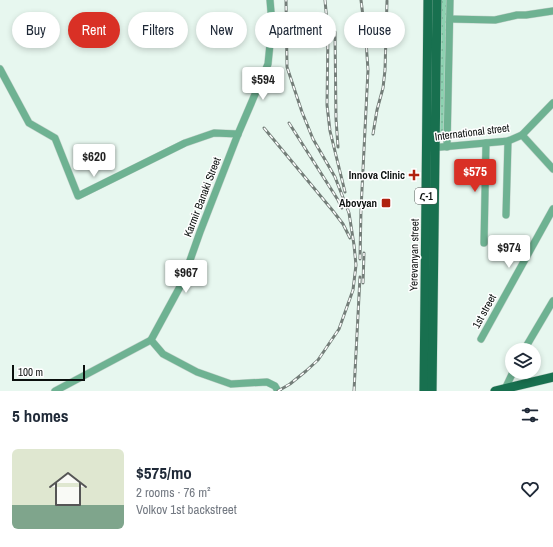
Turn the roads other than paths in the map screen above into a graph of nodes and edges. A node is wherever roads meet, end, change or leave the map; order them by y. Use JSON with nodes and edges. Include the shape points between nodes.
{"nodes":[{"id":1,"x":270,"y":0,"type":"edge"},
{"id":2,"x":428,"y":0,"type":"edge"},
{"id":3,"x":437,"y":0,"type":"edge"},
{"id":4,"x":450,"y":0,"type":"edge"},
{"id":5,"x":553,"y":11,"type":"edge"},
{"id":6,"x":450,"y":19,"type":"junction"},
{"id":7,"x":0,"y":69,"type":"edge"},
{"id":8,"x":553,"y":103,"type":"edge"},
{"id":9,"x":238,"y":134,"type":"junction"},
{"id":10,"x":522,"y":135,"type":"junction"},
{"id":11,"x":508,"y":141,"type":"junction"},
{"id":12,"x":486,"y":143,"type":"junction"},
{"id":13,"x":447,"y":147,"type":"junction"},
{"id":14,"x":431,"y":148,"type":"junction"},
{"id":15,"x":553,"y":169,"type":"edge"},
{"id":16,"x":553,"y":209,"type":"edge"},
{"id":17,"x":506,"y":215,"type":"dead end"},
{"id":18,"x":484,"y":243,"type":"dead end"},
{"id":19,"x":553,"y":301,"type":"edge"},
{"id":20,"x":481,"y":339,"type":"dead end"},
{"id":21,"x":151,"y":340,"type":"junction"},
{"id":22,"x":528,"y":343,"type":"edge"},
{"id":23,"x":553,"y":378,"type":"edge"},
{"id":24,"x":510,"y":379,"type":"edge"},
{"id":25,"x":505,"y":389,"type":"junction"},
{"id":26,"x":55,"y":391,"type":"edge"},
{"id":27,"x":278,"y":391,"type":"edge"},
{"id":28,"x":424,"y":391,"type":"edge"},
{"id":29,"x":432,"y":391,"type":"edge"},
{"id":30,"x":495,"y":391,"type":"edge"}],
"edges":[{"from":1,"to":9,"type":"street","name":"Karmir Banaki Street","via":[[272,24],[268,64]]},
{"from":2,"to":14,"type":"main road","name":"Yerevanyan street","number":"Հ-1"},
{"from":3,"to":14,"type":"main road","name":"Yerevanyan street","number":"Հ-1"},
{"from":4,"to":6,"type":"street"},
{"from":5,"to":6,"type":"street","via":[[495,20]]},
{"from":6,"to":13,"type":"street"},
{"from":7,"to":9,"type":"street","via":[[29,123],[55,138],[78,196],[185,143],[214,133]]},
{"from":8,"to":10,"type":"street","name":"International street"},
{"from":9,"to":21,"type":"street","name":"Karmir Banaki Street","via":[[182,283]]},
{"from":10,"to":11,"type":"street","name":"International street"},
{"from":10,"to":15,"type":"street"},
{"from":11,"to":12,"type":"street","name":"International street"},
{"from":11,"to":17,"type":"street"},
{"from":12,"to":13,"type":"street","name":"International street"},
{"from":12,"to":18,"type":"street"},
{"from":13,"to":14,"type":"street","name":"International street"},
{"from":14,"to":28,"type":"main road","name":"Yerevanyan street","number":"Հ-1"},
{"from":14,"to":29,"type":"main road","name":"Yerevanyan street","number":"Հ-1"},
{"from":16,"to":20,"type":"street","name":"1st street"},
{"from":19,"to":22,"type":"street"},
{"from":21,"to":26,"type":"street"},
{"from":21,"to":27,"type":"street","via":[[163,354],[197,372],[231,384],[267,382]]},
{"from":23,"to":25,"type":"main road"},
{"from":24,"to":25,"type":"street"},
{"from":25,"to":30,"type":"main road"}]}
